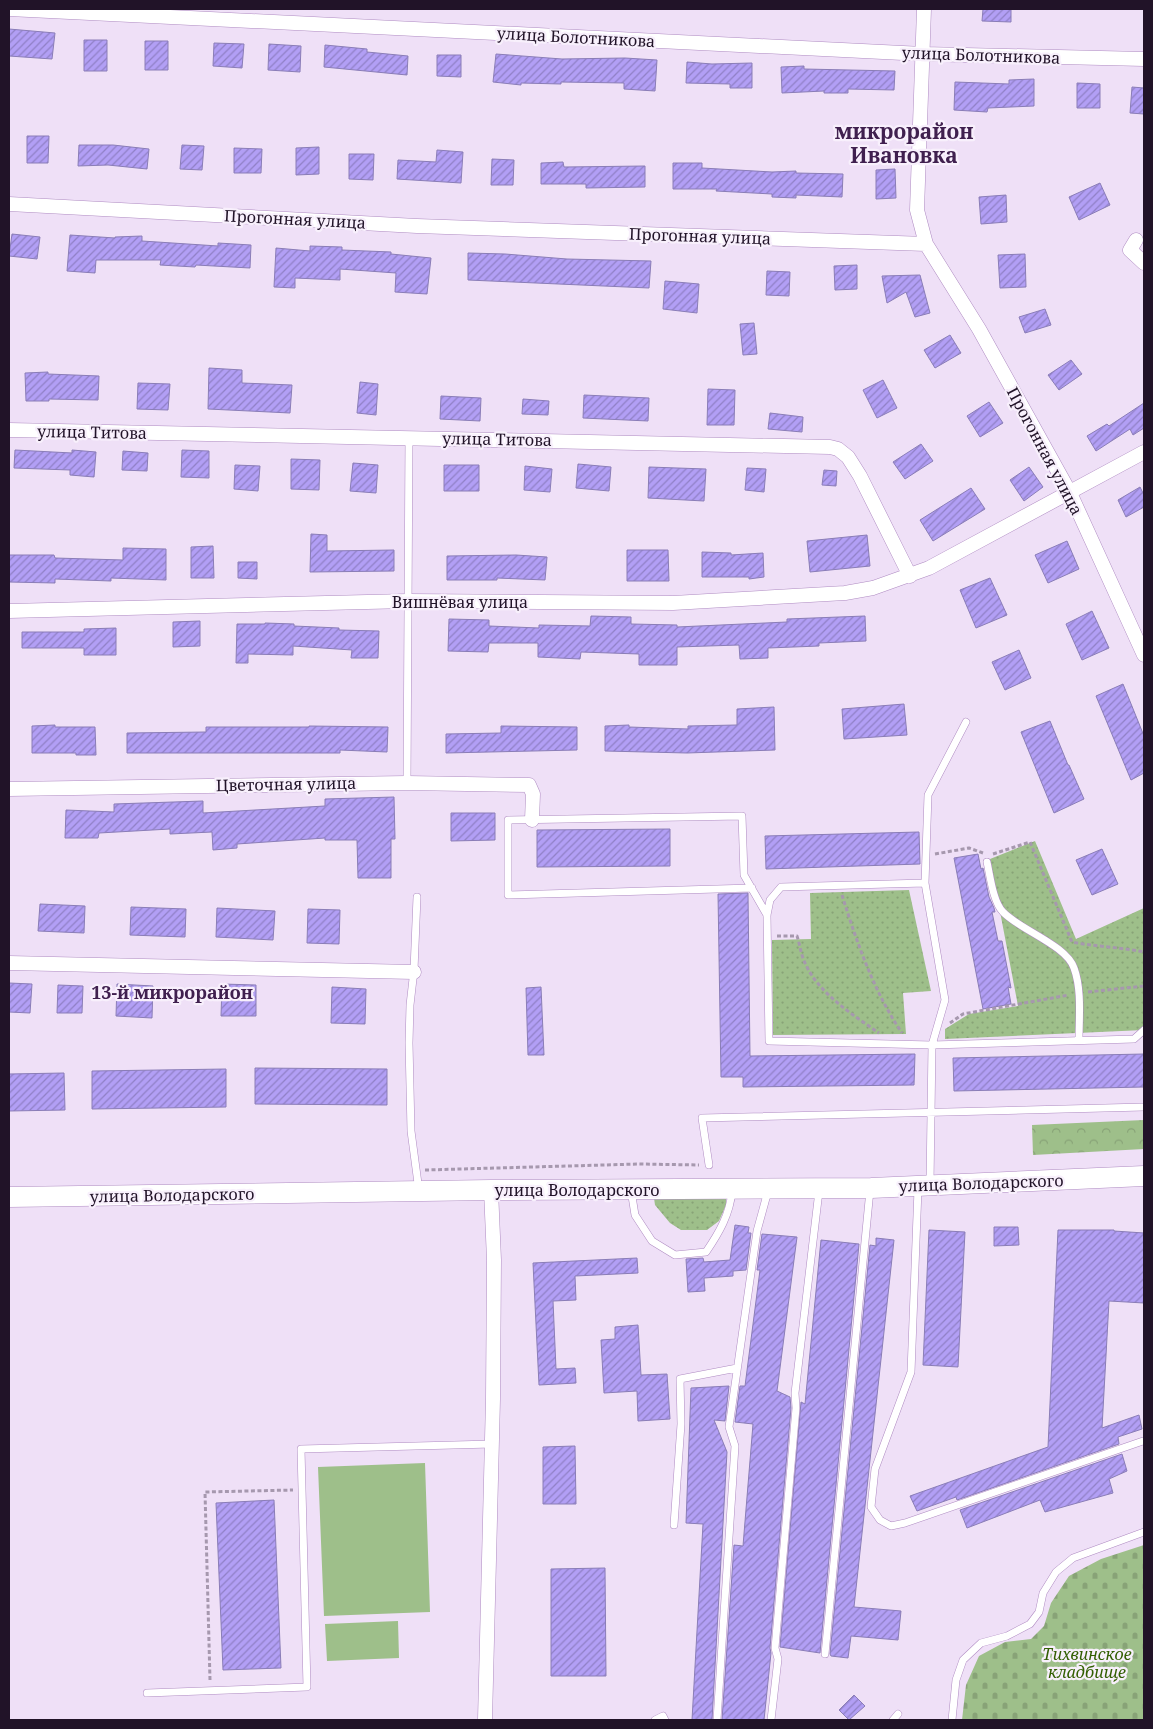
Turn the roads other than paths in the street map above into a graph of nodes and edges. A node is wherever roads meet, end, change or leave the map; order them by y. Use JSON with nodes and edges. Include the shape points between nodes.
{"nodes":[{"id":1,"x":9,"y":9,"type":"edge"},
{"id":2,"x":924,"y":9,"type":"edge"},
{"id":3,"x":923,"y":54,"type":"junction"},
{"id":4,"x":1144,"y":59,"type":"edge"},
{"id":5,"x":9,"y":204,"type":"edge"},
{"id":6,"x":1136,"y":240,"type":"dead end"},
{"id":7,"x":926,"y":244,"type":"junction"},
{"id":8,"x":1144,"y":262,"type":"edge"},
{"id":9,"x":9,"y":430,"type":"edge"},
{"id":10,"x":409,"y":437,"type":"junction"},
{"id":11,"x":1144,"y":452,"type":"edge"},
{"id":12,"x":1070,"y":493,"type":"junction"},
{"id":13,"x":910,"y":576,"type":"junction"},
{"id":14,"x":408,"y":601,"type":"junction"},
{"id":15,"x":9,"y":612,"type":"edge"},
{"id":16,"x":1144,"y":655,"type":"edge"},
{"id":17,"x":966,"y":722,"type":"dead end"},
{"id":18,"x":407,"y":783,"type":"junction"},
{"id":19,"x":9,"y":789,"type":"edge"},
{"id":20,"x":532,"y":820,"type":"junction"},
{"id":21,"x":987,"y":862,"type":"dead end"},
{"id":22,"x":925,"y":883,"type":"junction"},
{"id":23,"x":752,"y":888,"type":"junction"},
{"id":24,"x":417,"y":897,"type":"dead end"},
{"id":25,"x":767,"y":914,"type":"junction"},
{"id":26,"x":9,"y":963,"type":"edge"},
{"id":27,"x":414,"y":972,"type":"junction"},
{"id":28,"x":1144,"y":1030,"type":"edge"},
{"id":29,"x":1079,"y":1040,"type":"junction"},
{"id":30,"x":932,"y":1045,"type":"junction"},
{"id":31,"x":1144,"y":1107,"type":"edge"},
{"id":32,"x":931,"y":1113,"type":"junction"},
{"id":33,"x":709,"y":1165,"type":"road end"},
{"id":34,"x":1144,"y":1176,"type":"edge"},
{"id":35,"x":924,"y":1186,"type":"junction"},
{"id":36,"x":820,"y":1188,"type":"junction"},
{"id":37,"x":871,"y":1188,"type":"junction"},
{"id":38,"x":733,"y":1189,"type":"junction"},
{"id":39,"x":769,"y":1189,"type":"junction"},
{"id":40,"x":491,"y":1190,"type":"junction"},
{"id":41,"x":631,"y":1190,"type":"junction"},
{"id":42,"x":419,"y":1192,"type":"junction"},
{"id":43,"x":9,"y":1197,"type":"edge"},
{"id":44,"x":738,"y":1368,"type":"junction"},
{"id":45,"x":1143,"y":1441,"type":"edge"},
{"id":46,"x":493,"y":1444,"type":"junction"},
{"id":47,"x":674,"y":1525,"type":"dead end"},
{"id":48,"x":1144,"y":1532,"type":"edge"},
{"id":49,"x":826,"y":1654,"type":"dead end"},
{"id":50,"x":147,"y":1693,"type":"dead end"},
{"id":51,"x":485,"y":1720,"type":"edge"},
{"id":52,"x":655,"y":1720,"type":"edge"},
{"id":53,"x":665,"y":1720,"type":"edge"},
{"id":54,"x":717,"y":1720,"type":"edge"},
{"id":55,"x":771,"y":1720,"type":"edge"},
{"id":56,"x":952,"y":1720,"type":"edge"}],
"edges":[{"from":1,"to":3,"type":"street","name":"улица Болотникова"},
{"from":2,"to":3,"type":"street"},
{"from":3,"to":4,"type":"street","name":"улица Болотникова"},
{"from":3,"to":7,"type":"street","via":[[917,210]]},
{"from":5,"to":7,"type":"street","name":"Прогонная улица","via":[[418,226]]},
{"from":6,"to":8,"type":"street","via":[[1130,250]]},
{"from":7,"to":12,"type":"street","name":"Прогонная улица","via":[[979,329]]},
{"from":9,"to":10,"type":"street","name":"улица Титова"},
{"from":10,"to":13,"type":"street","name":"улица Титова","via":[[830,447],[848,456]]},
{"from":10,"to":14,"type":"lane"},
{"from":11,"to":12,"type":"street","name":"Вишнёвая улица"},
{"from":12,"to":13,"type":"street","name":"Вишнёвая улица"},
{"from":12,"to":16,"type":"street","name":"Прогонная улица"},
{"from":13,"to":14,"type":"street","name":"Вишнёвая улица","via":[[846,593],[673,603]]},
{"from":14,"to":15,"type":"street","name":"Вишнёвая улица"},
{"from":14,"to":18,"type":"lane"},
{"from":17,"to":22,"type":"lane","via":[[928,795]]},
{"from":18,"to":19,"type":"street","name":"Цветочная улица"},
{"from":18,"to":20,"type":"street","name":"Цветочная улица","via":[[529,785],[533,794]]},
{"from":20,"to":23,"type":"lane","via":[[742,816],[744,874]]},
{"from":20,"to":23,"type":"lane","via":[[508,820],[508,895]]},
{"from":21,"to":29,"type":"lane","via":[[994,895],[1002,911],[1064,954],[1074,967]]},
{"from":22,"to":25,"type":"lane","via":[[782,887],[770,900]]},
{"from":22,"to":30,"type":"lane","via":[[945,1000]]},
{"from":23,"to":25,"type":"lane"},
{"from":24,"to":27,"type":"lane"},
{"from":25,"to":30,"type":"lane","via":[[769,1041]]},
{"from":26,"to":27,"type":"street"},
{"from":27,"to":42,"type":"lane","via":[[409,1044],[411,1131]]},
{"from":28,"to":29,"type":"lane","via":[[1134,1039]]},
{"from":29,"to":30,"type":"lane"},
{"from":30,"to":32,"type":"lane"},
{"from":31,"to":32,"type":"lane"},
{"from":32,"to":33,"type":"lane","via":[[702,1118]]},
{"from":32,"to":35,"type":"lane"},
{"from":34,"to":35,"type":"main road","name":"улица Володарского"},
{"from":35,"to":37,"type":"main road","name":"улица Володарского"},
{"from":35,"to":45,"type":"lane","via":[[911,1372],[875,1469],[871,1507],[880,1520],[891,1526],[905,1523]]},
{"from":36,"to":37,"type":"main road","name":"улица Володарского"},
{"from":36,"to":39,"type":"main road","name":"улица Володарского"},
{"from":36,"to":55,"type":"lane","via":[[796,1394]]},
{"from":37,"to":49,"type":"lane"},
{"from":38,"to":39,"type":"main road","name":"улица Володарского"},
{"from":38,"to":41,"type":"main road","name":"улица Володарского"},
{"from":38,"to":41,"type":"lane","via":[[720,1230],[706,1252],[675,1254],[652,1241],[635,1215]]},
{"from":39,"to":44,"type":"lane","via":[[757,1231]]},
{"from":40,"to":41,"type":"main road","name":"улица Володарского"},
{"from":40,"to":42,"type":"main road","name":"улица Володарского"},
{"from":40,"to":46,"type":"street"},
{"from":42,"to":43,"type":"main road","name":"улица Володарского"},
{"from":44,"to":47,"type":"lane","via":[[680,1379],[681,1424]]},
{"from":44,"to":54,"type":"lane","via":[[729,1427],[735,1446]]},
{"from":46,"to":50,"type":"lane","via":[[300,1449],[307,1687]]},
{"from":46,"to":51,"type":"street"},
{"from":48,"to":56,"type":"lane","via":[[1073,1558],[1056,1572],[1043,1593],[1039,1612],[1030,1624],[1007,1636],[981,1643],[962,1660],[956,1680]]},
{"from":52,"to":53,"type":"lane","via":[[663,1716]]}]}
